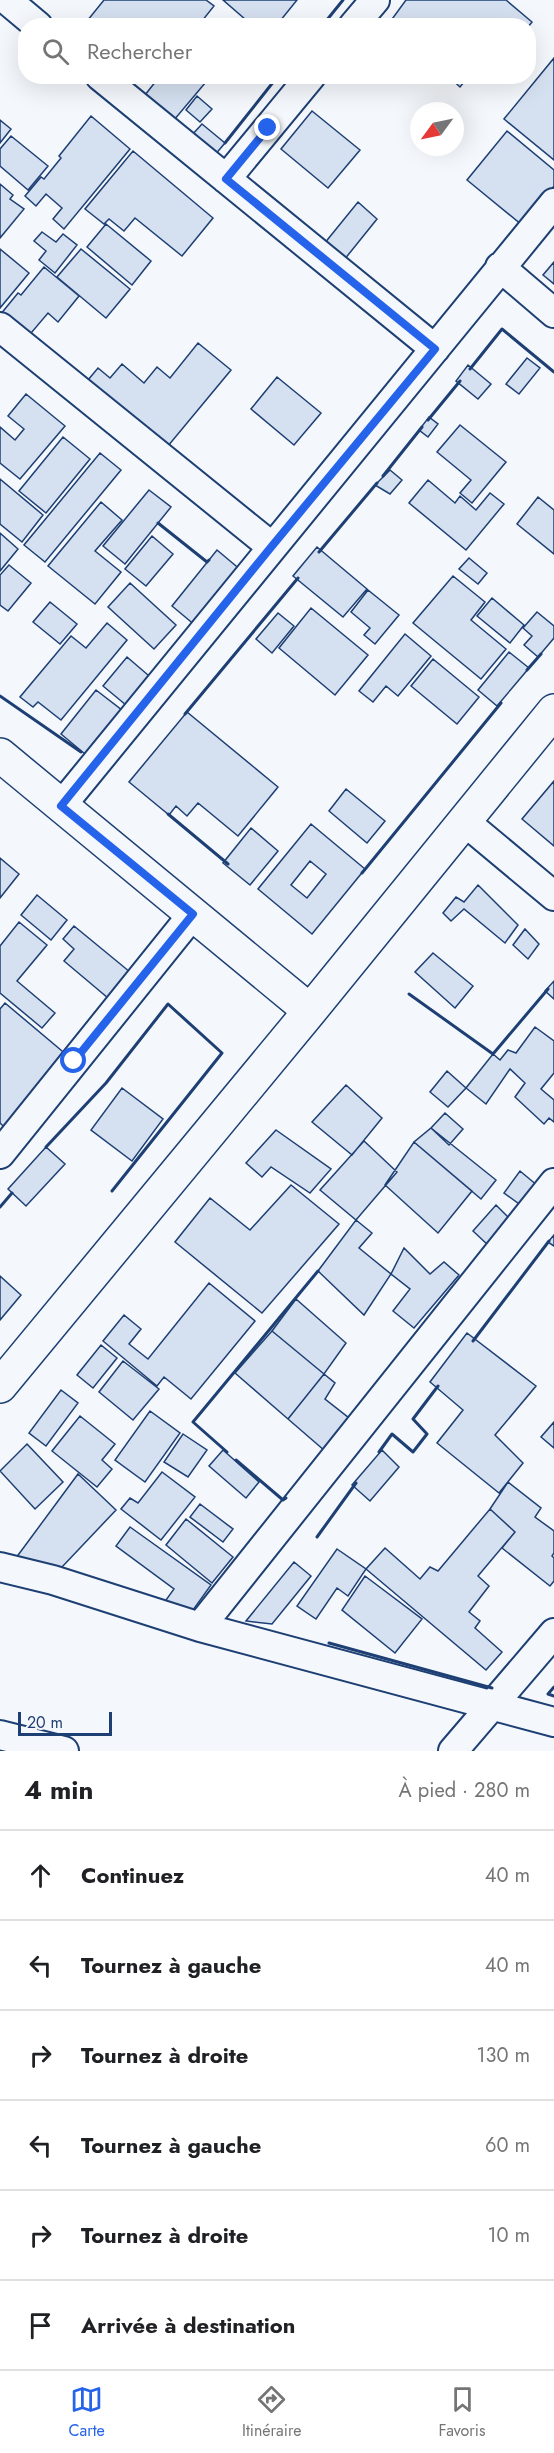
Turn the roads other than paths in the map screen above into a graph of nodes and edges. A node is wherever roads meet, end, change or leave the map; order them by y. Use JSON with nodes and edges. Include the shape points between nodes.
{"nodes":[{"id":1,"x":7,"y":0,"type":"edge"},
{"id":2,"x":375,"y":0,"type":"edge"},
{"id":3,"x":28,"y":18,"type":"edge"},
{"id":4,"x":360,"y":18,"type":"edge"},
{"id":5,"x":110,"y":84,"type":"edge"},
{"id":6,"x":304,"y":84,"type":"edge"},
{"id":7,"x":226,"y":179,"type":"junction"},
{"id":8,"x":554,"y":203,"type":"edge"},
{"id":9,"x":500,"y":267,"type":"junction"},
{"id":10,"x":554,"y":313,"type":"edge"},
{"id":11,"x":0,"y":327,"type":"edge"},
{"id":12,"x":435,"y":349,"type":"junction"},
{"id":13,"x":272,"y":546,"type":"junction"},
{"id":14,"x":554,"y":711,"type":"edge"},
{"id":15,"x":0,"y":756,"type":"edge"},
{"id":16,"x":61,"y":806,"type":"junction"},
{"id":17,"x":465,"y":821,"type":"junction"},
{"id":18,"x":554,"y":896,"type":"edge"},
{"id":19,"x":193,"y":914,"type":"junction"},
{"id":20,"x":310,"y":1011,"type":"junction"},
{"id":21,"x":0,"y":1154,"type":"edge"},
{"id":22,"x":554,"y":1183,"type":"edge"},
{"id":23,"x":0,"y":1386,"type":"edge"},
{"id":24,"x":0,"y":1567,"type":"edge"},
{"id":25,"x":200,"y":1627,"type":"junction"},
{"id":26,"x":554,"y":1633,"type":"edge"},
{"id":27,"x":493,"y":1705,"type":"junction"},
{"id":28,"x":554,"y":1722,"type":"edge"},
{"id":29,"x":0,"y":1736,"type":"edge"},
{"id":30,"x":64,"y":1751,"type":"edge"},
{"id":31,"x":453,"y":1751,"type":"edge"}],
"edges":[{"from":1,"to":3,"type":"street"},
{"from":2,"to":4,"type":"street"},
{"from":5,"to":7,"type":"street"},
{"from":6,"to":7,"type":"street"},
{"from":7,"to":12,"type":"street"},
{"from":8,"to":9,"type":"street"},
{"from":9,"to":10,"type":"street"},
{"from":9,"to":12,"type":"street"},
{"from":11,"to":13,"type":"street"},
{"from":12,"to":13,"type":"street"},
{"from":13,"to":16,"type":"street"},
{"from":14,"to":17,"type":"main road"},
{"from":15,"to":16,"type":"main road"},
{"from":16,"to":19,"type":"main road"},
{"from":17,"to":18,"type":"street"},
{"from":17,"to":20,"type":"main road"},
{"from":19,"to":20,"type":"main road"},
{"from":19,"to":21,"type":"street"},
{"from":20,"to":23,"type":"main road"},
{"from":22,"to":25,"type":"street"},
{"from":24,"to":25,"type":"street"},
{"from":25,"to":27,"type":"street"},
{"from":26,"to":27,"type":"street"},
{"from":27,"to":28,"type":"street"},
{"from":27,"to":31,"type":"street"},
{"from":29,"to":30,"type":"street"}]}
